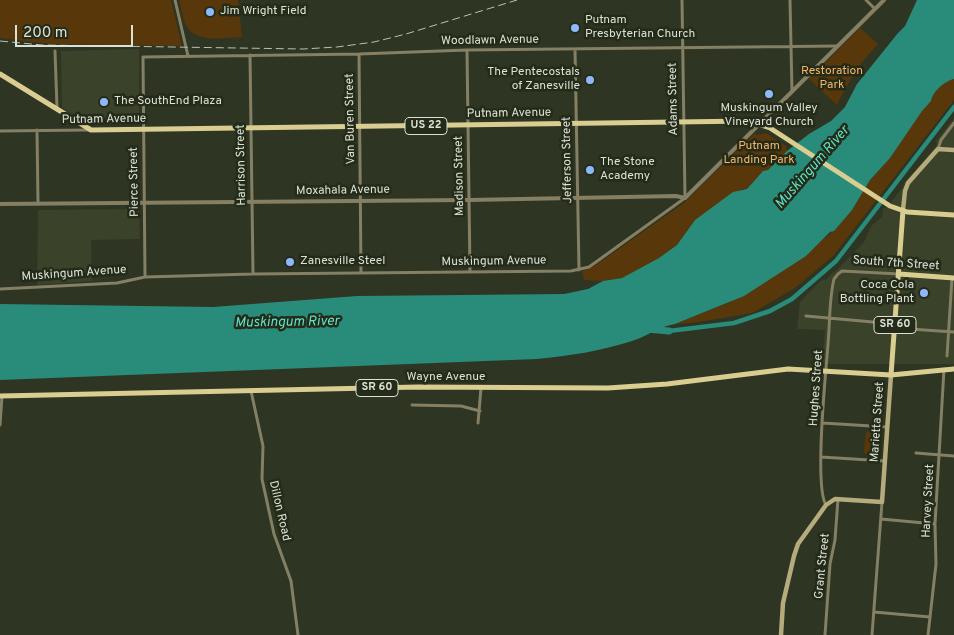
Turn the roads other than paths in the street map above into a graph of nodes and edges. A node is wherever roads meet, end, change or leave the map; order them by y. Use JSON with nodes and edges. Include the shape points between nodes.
{"nodes":[{"id":1,"x":175,"y":0,"type":"edge"},
{"id":2,"x":682,"y":0,"type":"edge"},
{"id":3,"x":790,"y":0,"type":"edge"},
{"id":4,"x":866,"y":0,"type":"edge"},
{"id":5,"x":884,"y":0,"type":"edge"},
{"id":6,"x":875,"y":9,"type":"junction"},
{"id":7,"x":790,"y":46,"type":"junction"},
{"id":8,"x":838,"y":46,"type":"junction"},
{"id":9,"x":682,"y":48,"type":"junction"},
{"id":10,"x":575,"y":49,"type":"junction"},
{"id":11,"x":467,"y":50,"type":"junction"},
{"id":12,"x":55,"y":51,"type":"dead end"},
{"id":13,"x":359,"y":54,"type":"junction"},
{"id":14,"x":250,"y":55,"type":"junction"},
{"id":15,"x":188,"y":56,"type":"junction"},
{"id":16,"x":143,"y":57,"type":"joint"},
{"id":17,"x":0,"y":74,"type":"edge"},
{"id":18,"x":792,"y":92,"type":"junction"},
{"id":19,"x":56,"y":109,"type":"junction"},
{"id":20,"x":683,"y":122,"type":"junction"},
{"id":21,"x":954,"y":123,"type":"edge"},
{"id":22,"x":576,"y":124,"type":"junction"},
{"id":23,"x":760,"y":124,"type":"junction"},
{"id":24,"x":468,"y":125,"type":"junction"},
{"id":25,"x":360,"y":126,"type":"junction"},
{"id":26,"x":250,"y":128,"type":"junction"},
{"id":27,"x":144,"y":129,"type":"junction"},
{"id":28,"x":38,"y":130,"type":"junction"},
{"id":29,"x":91,"y":130,"type":"junction"},
{"id":30,"x":0,"y":131,"type":"edge"},
{"id":31,"x":938,"y":149,"type":"junction"},
{"id":32,"x":954,"y":150,"type":"edge"},
{"id":33,"x":577,"y":198,"type":"junction"},
{"id":34,"x":685,"y":198,"type":"junction"},
{"id":35,"x":469,"y":200,"type":"junction"},
{"id":36,"x":360,"y":201,"type":"junction"},
{"id":37,"x":252,"y":202,"type":"junction"},
{"id":38,"x":0,"y":204,"type":"edge"},
{"id":39,"x":38,"y":204,"type":"junction"},
{"id":40,"x":144,"y":204,"type":"junction"},
{"id":41,"x":903,"y":210,"type":"junction"},
{"id":42,"x":954,"y":215,"type":"edge"},
{"id":43,"x":579,"y":270,"type":"junction"},
{"id":44,"x":470,"y":272,"type":"junction"},
{"id":45,"x":361,"y":273,"type":"junction"},
{"id":46,"x":253,"y":274,"type":"junction"},
{"id":47,"x":838,"y":274,"type":"joint"},
{"id":48,"x":899,"y":274,"type":"junction"},
{"id":49,"x":145,"y":277,"type":"junction"},
{"id":50,"x":953,"y":278,"type":"edge"},
{"id":51,"x":0,"y":289,"type":"edge"},
{"id":52,"x":806,"y":316,"type":"dead end"},
{"id":53,"x":830,"y":318,"type":"junction"},
{"id":54,"x":895,"y":326,"type":"junction"},
{"id":55,"x":948,"y":332,"type":"junction"},
{"id":56,"x":954,"y":332,"type":"edge"},
{"id":57,"x":947,"y":356,"type":"dead end"},
{"id":58,"x":944,"y":368,"type":"junction"},
{"id":59,"x":954,"y":368,"type":"edge"},
{"id":60,"x":826,"y":371,"type":"junction"},
{"id":61,"x":891,"y":375,"type":"junction"},
{"id":62,"x":481,"y":388,"type":"junction"},
{"id":63,"x":251,"y":390,"type":"junction"},
{"id":64,"x":1,"y":396,"type":"edge"},
{"id":65,"x":412,"y":405,"type":"dead end"},
{"id":66,"x":480,"y":411,"type":"junction"},
{"id":67,"x":478,"y":423,"type":"dead end"},
{"id":68,"x":823,"y":423,"type":"junction"},
{"id":69,"x":0,"y":425,"type":"edge"},
{"id":70,"x":888,"y":427,"type":"junction"},
{"id":71,"x":916,"y":453,"type":"dead end"},
{"id":72,"x":940,"y":454,"type":"junction"},
{"id":73,"x":954,"y":456,"type":"edge"},
{"id":74,"x":821,"y":457,"type":"junction"},
{"id":75,"x":885,"y":461,"type":"junction"},
{"id":76,"x":838,"y":499,"type":"junction"},
{"id":77,"x":882,"y":502,"type":"junction"},
{"id":78,"x":826,"y":504,"type":"junction"},
{"id":79,"x":881,"y":518,"type":"junction"},
{"id":80,"x":935,"y":524,"type":"junction"},
{"id":81,"x":874,"y":612,"type":"junction"},
{"id":82,"x":930,"y":616,"type":"junction"},
{"id":83,"x":298,"y":635,"type":"edge"},
{"id":84,"x":781,"y":635,"type":"edge"},
{"id":85,"x":825,"y":635,"type":"edge"},
{"id":86,"x":872,"y":635,"type":"edge"},
{"id":87,"x":928,"y":635,"type":"edge"}],
"edges":[{"from":1,"to":15,"type":"street"},
{"from":2,"to":9,"type":"street","name":"Adams Street"},
{"from":3,"to":7,"type":"street"},
{"from":4,"to":6,"type":"street"},
{"from":5,"to":6,"type":"street","name":"Muskingum Avenue"},
{"from":6,"to":8,"type":"street","name":"Muskingum Avenue"},
{"from":7,"to":8,"type":"street","name":"Woodlawn Avenue"},
{"from":7,"to":9,"type":"street","name":"Woodlawn Avenue"},
{"from":7,"to":18,"type":"street"},
{"from":8,"to":18,"type":"street","name":"Muskingum Avenue"},
{"from":9,"to":10,"type":"street","name":"Woodlawn Avenue"},
{"from":9,"to":20,"type":"street","name":"Adams Street"},
{"from":10,"to":11,"type":"street","name":"Woodlawn Avenue"},
{"from":10,"to":22,"type":"street","name":"Jefferson Street"},
{"from":11,"to":13,"type":"street","name":"Woodlawn Avenue"},
{"from":11,"to":24,"type":"street","name":"Madison Street"},
{"from":12,"to":19,"type":"street"},
{"from":13,"to":14,"type":"street","name":"Woodlawn Avenue"},
{"from":13,"to":25,"type":"street","name":"Van Buren Street"},
{"from":14,"to":15,"type":"street","name":"Woodlawn Avenue"},
{"from":14,"to":26,"type":"street","name":"Harrison Street"},
{"from":15,"to":16,"type":"street","name":"Woodlawn Avenue"},
{"from":16,"to":27,"type":"street","name":"Pierce Street"},
{"from":17,"to":19,"type":"main road"},
{"from":18,"to":23,"type":"street","name":"Muskingum Avenue"},
{"from":19,"to":29,"type":"main road"},
{"from":20,"to":22,"type":"main road","name":"Putnam Avenue","number":"US 22"},
{"from":20,"to":23,"type":"main road","name":"Putnam Avenue","number":"US 22","via":[[749,121]]},
{"from":20,"to":34,"type":"street","name":"Adams Street"},
{"from":21,"to":31,"type":"street"},
{"from":22,"to":24,"type":"main road","name":"Putnam Avenue","number":"US 22"},
{"from":22,"to":33,"type":"street","name":"Jefferson Street"},
{"from":23,"to":34,"type":"street","name":"Muskingum Avenue"},
{"from":23,"to":41,"type":"main road","name":"Putnam Avenue","number":"US 22","via":[[890,206]]},
{"from":24,"to":25,"type":"main road","name":"Putnam Avenue","number":"US 22"},
{"from":24,"to":35,"type":"street","name":"Madison Street"},
{"from":25,"to":26,"type":"main road","name":"Putnam Avenue","number":"US 22"},
{"from":25,"to":36,"type":"street","name":"Van Buren Street"},
{"from":26,"to":27,"type":"main road","name":"Putnam Avenue","number":"US 22"},
{"from":26,"to":37,"type":"street","name":"Harrison Street"},
{"from":27,"to":29,"type":"main road","name":"Putnam Avenue","number":"US 22"},
{"from":27,"to":40,"type":"street","name":"Pierce Street"},
{"from":28,"to":29,"type":"street","name":"Putnam Avenue"},
{"from":28,"to":30,"type":"street","name":"Putnam Avenue"},
{"from":28,"to":39,"type":"street"},
{"from":31,"to":32,"type":"main road"},
{"from":31,"to":41,"type":"main road","via":[[908,183]]},
{"from":33,"to":34,"type":"street","name":"Moxahala Avenue"},
{"from":33,"to":35,"type":"street","name":"Moxahala Avenue"},
{"from":33,"to":43,"type":"street","name":"Jefferson Street"},
{"from":34,"to":43,"type":"street","name":"Muskingum Avenue","via":[[596,262]]},
{"from":35,"to":36,"type":"street","name":"Moxahala Avenue"},
{"from":35,"to":44,"type":"street","name":"Madison Street"},
{"from":36,"to":37,"type":"street","name":"Moxahala Avenue"},
{"from":36,"to":45,"type":"street","name":"Van Buren Street"},
{"from":37,"to":40,"type":"street","name":"Moxahala Avenue"},
{"from":37,"to":46,"type":"street","name":"Harrison Street"},
{"from":38,"to":39,"type":"street","name":"Moxahala Avenue"},
{"from":39,"to":40,"type":"street","name":"Moxahala Avenue"},
{"from":40,"to":49,"type":"street","name":"Pierce Street"},
{"from":41,"to":42,"type":"main road","number":"US 22"},
{"from":41,"to":48,"type":"main road","name":"Marietta Street"},
{"from":43,"to":44,"type":"street","name":"Muskingum Avenue"},
{"from":44,"to":45,"type":"street","name":"Muskingum Avenue"},
{"from":45,"to":46,"type":"street","name":"Muskingum Avenue"},
{"from":46,"to":49,"type":"street","name":"Muskingum Avenue"},
{"from":47,"to":48,"type":"street","name":"South 7th Street","via":[[845,271]]},
{"from":47,"to":53,"type":"street","name":"Hughes Street","via":[[833,286]]},
{"from":48,"to":50,"type":"main road","name":"South 7th Street"},
{"from":48,"to":54,"type":"main road","name":"Marietta Street","number":"SR 60"},
{"from":49,"to":51,"type":"street","name":"Muskingum Avenue","via":[[117,283]]},
{"from":50,"to":55,"type":"street"},
{"from":52,"to":53,"type":"street"},
{"from":53,"to":54,"type":"street"},
{"from":53,"to":60,"type":"street","name":"Hughes Street"},
{"from":54,"to":55,"type":"street"},
{"from":54,"to":61,"type":"main road","name":"Marietta Street","number":"SR 60"},
{"from":55,"to":56,"type":"street"},
{"from":55,"to":57,"type":"street"},
{"from":58,"to":59,"type":"main road","number":"SR 60"},
{"from":58,"to":61,"type":"main road","number":"SR 60"},
{"from":58,"to":72,"type":"street","name":"Harvey Street"},
{"from":60,"to":61,"type":"main road","name":"Wayne Avenue","number":"SR 60"},
{"from":60,"to":62,"type":"main road","name":"Wayne Avenue","number":"SR 60","via":[[776,370],[608,388]]},
{"from":60,"to":68,"type":"street","name":"Hughes Street"},
{"from":61,"to":70,"type":"main road","name":"Marietta Street"},
{"from":62,"to":63,"type":"main road","name":"Wayne Avenue","number":"SR 60"},
{"from":62,"to":66,"type":"street"},
{"from":63,"to":64,"type":"main road","name":"Wayne Avenue","number":"SR 60"},
{"from":63,"to":83,"type":"street","name":"Dillon Road","via":[[263,446],[262,479],[274,534],[291,581]]},
{"from":64,"to":69,"type":"street"},
{"from":65,"to":66,"type":"street","via":[[461,406]]},
{"from":66,"to":67,"type":"street"},
{"from":68,"to":70,"type":"street"},
{"from":68,"to":74,"type":"street","name":"Hughes Street"},
{"from":70,"to":75,"type":"main road","name":"Marietta Street"},
{"from":71,"to":72,"type":"street"},
{"from":72,"to":73,"type":"street"},
{"from":72,"to":80,"type":"street","name":"Harvey Street"},
{"from":74,"to":75,"type":"street"},
{"from":74,"to":78,"type":"street","name":"Hughes Street","via":[[822,492]]},
{"from":75,"to":77,"type":"main road","name":"Marietta Street"},
{"from":76,"to":77,"type":"main road"},
{"from":76,"to":78,"type":"main road"},
{"from":76,"to":85,"type":"street","name":"Grant Street"},
{"from":77,"to":79,"type":"street","name":"Marietta Street"},
{"from":78,"to":84,"type":"main road","via":[[798,544],[783,603]]},
{"from":79,"to":80,"type":"street"},
{"from":79,"to":81,"type":"street","name":"Marietta Street"},
{"from":80,"to":82,"type":"street","name":"Harvey Street","via":[[936,564]]},
{"from":81,"to":82,"type":"street"},
{"from":81,"to":86,"type":"street","name":"Marietta Street"},
{"from":82,"to":87,"type":"street","name":"Harvey Street"}]}
